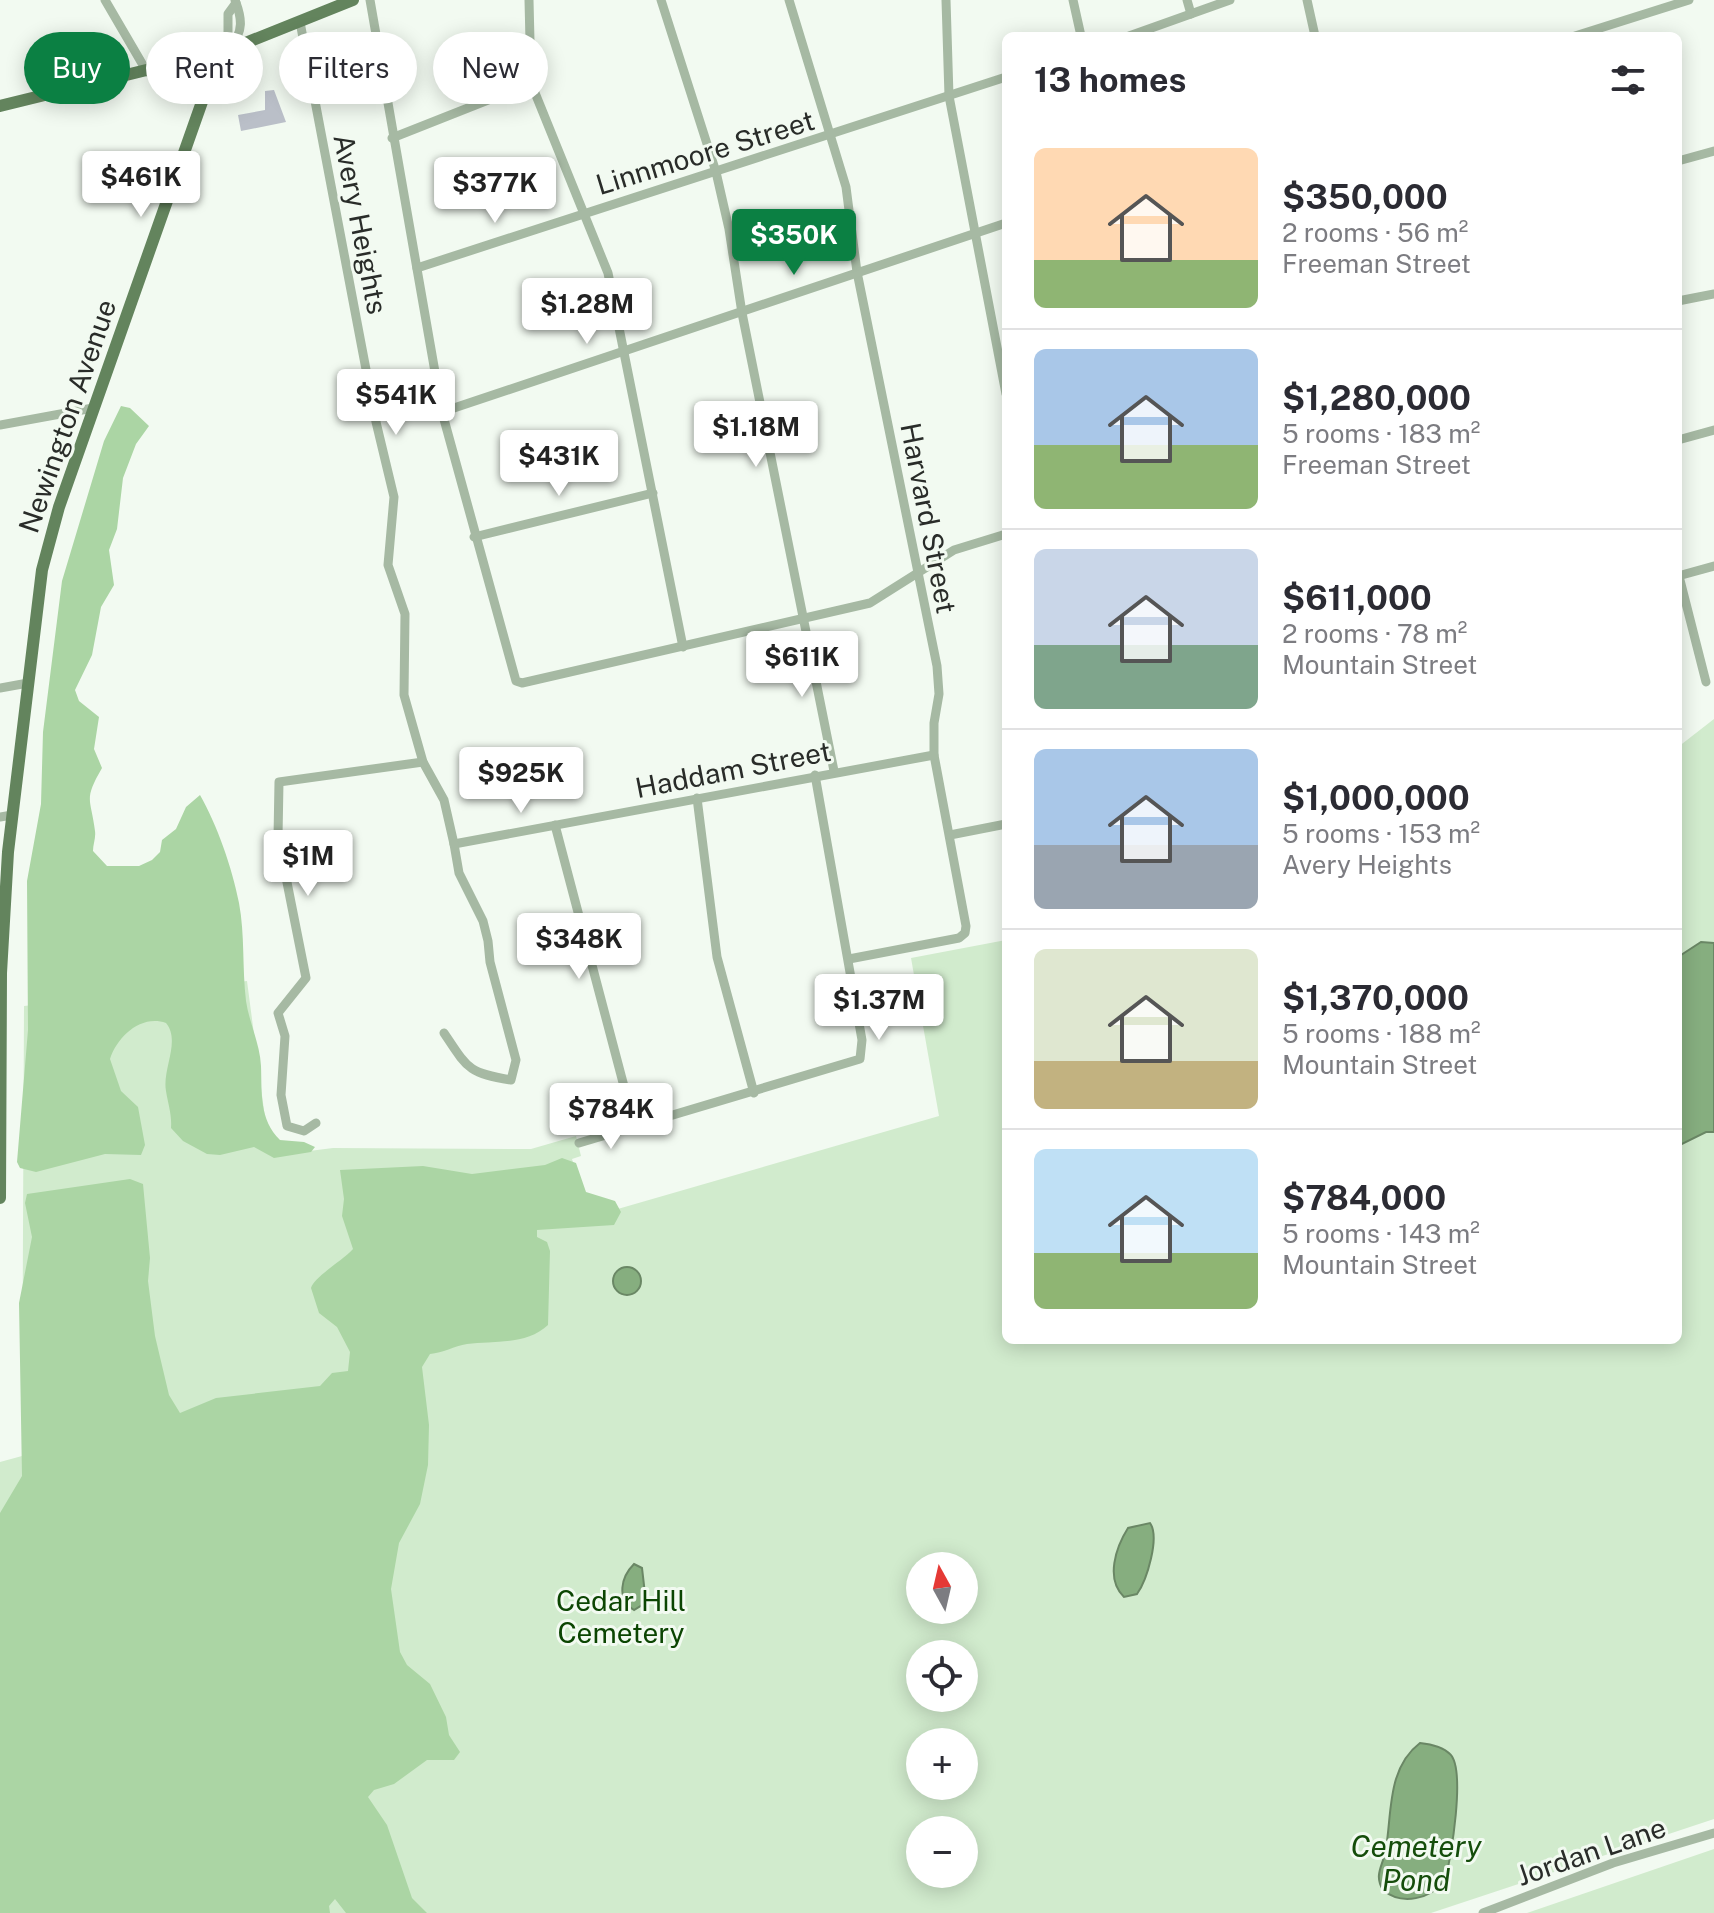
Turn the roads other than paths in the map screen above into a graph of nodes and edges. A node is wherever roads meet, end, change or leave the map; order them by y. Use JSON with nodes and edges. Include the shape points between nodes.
{"nodes":[{"id":1,"x":105,"y":0,"type":"edge"},
{"id":2,"x":353,"y":0,"type":"edge"},
{"id":3,"x":370,"y":0,"type":"edge"},
{"id":4,"x":529,"y":0,"type":"edge"},
{"id":5,"x":661,"y":0,"type":"edge"},
{"id":6,"x":789,"y":0,"type":"edge"},
{"id":7,"x":946,"y":0,"type":"edge"},
{"id":8,"x":1073,"y":0,"type":"edge"},
{"id":9,"x":1187,"y":0,"type":"edge"},
{"id":10,"x":1230,"y":0,"type":"edge"},
{"id":11,"x":1307,"y":0,"type":"edge"},
{"id":12,"x":1689,"y":0,"type":"edge"},
{"id":13,"x":236,"y":2,"type":"edge"},
{"id":14,"x":1191,"y":14,"type":"junction"},
{"id":15,"x":300,"y":22,"type":"junction"},
{"id":16,"x":240,"y":32,"type":"edge"},
{"id":17,"x":530,"y":32,"type":"edge"},
{"id":18,"x":1080,"y":32,"type":"edge"},
{"id":19,"x":1140,"y":32,"type":"edge"},
{"id":20,"x":1314,"y":32,"type":"edge"},
{"id":21,"x":1588,"y":32,"type":"edge"},
{"id":22,"x":263,"y":36,"type":"edge"},
{"id":23,"x":146,"y":70,"type":"edge"},
{"id":24,"x":146,"y":72,"type":"edge"},
{"id":25,"x":1002,"y":78,"type":"edge"},
{"id":26,"x":949,"y":96,"type":"junction"},
{"id":27,"x":201,"y":104,"type":"edge"},
{"id":28,"x":478,"y":104,"type":"edge"},
{"id":29,"x":539,"y":104,"type":"edge"},
{"id":30,"x":0,"y":106,"type":"edge"},
{"id":31,"x":830,"y":136,"type":"junction"},
{"id":32,"x":392,"y":138,"type":"junction"},
{"id":33,"x":1714,"y":151,"type":"edge"},
{"id":34,"x":1682,"y":160,"type":"edge"},
{"id":35,"x":716,"y":172,"type":"junction"},
{"id":36,"x":583,"y":213,"type":"junction"},
{"id":37,"x":1002,"y":224,"type":"edge"},
{"id":38,"x":976,"y":232,"type":"junction"},
{"id":39,"x":417,"y":268,"type":"junction"},
{"id":40,"x":857,"y":272,"type":"junction"},
{"id":41,"x":1714,"y":294,"type":"edge"},
{"id":42,"x":1682,"y":300,"type":"edge"},
{"id":43,"x":742,"y":313,"type":"junction"},
{"id":44,"x":623,"y":351,"type":"junction"},
{"id":45,"x":1002,"y":364,"type":"edge"},
{"id":46,"x":93,"y":408,"type":"junction"},
{"id":47,"x":442,"y":412,"type":"junction"},
{"id":48,"x":0,"y":425,"type":"edge"},
{"id":49,"x":1714,"y":430,"type":"edge"},
{"id":50,"x":1682,"y":439,"type":"edge"},
{"id":51,"x":653,"y":493,"type":"junction"},
{"id":52,"x":1002,"y":535,"type":"edge"},
{"id":53,"x":474,"y":537,"type":"junction"},
{"id":54,"x":1714,"y":566,"type":"edge"},
{"id":55,"x":918,"y":573,"type":"junction"},
{"id":56,"x":1682,"y":575,"type":"edge"},
{"id":57,"x":1682,"y":591,"type":"edge"},
{"id":58,"x":803,"y":620,"type":"junction"},
{"id":59,"x":683,"y":647,"type":"junction"},
{"id":60,"x":1706,"y":682,"type":"dead end"},
{"id":61,"x":28,"y":683,"type":"junction"},
{"id":62,"x":0,"y":688,"type":"edge"},
{"id":63,"x":934,"y":755,"type":"junction"},
{"id":64,"x":423,"y":762,"type":"junction"},
{"id":65,"x":834,"y":771,"type":"junction"},
{"id":66,"x":815,"y":775,"type":"junction"},
{"id":67,"x":697,"y":798,"type":"junction"},
{"id":68,"x":6,"y":816,"type":"edge"},
{"id":69,"x":555,"y":825,"type":"junction"},
{"id":70,"x":1002,"y":825,"type":"edge"},
{"id":71,"x":950,"y":835,"type":"junction"},
{"id":72,"x":454,"y":844,"type":"junction"},
{"id":73,"x":1,"y":943,"type":"edge"},
{"id":74,"x":849,"y":959,"type":"junction"},
{"id":75,"x":444,"y":1033,"type":"dead end"},
{"id":76,"x":0,"y":1064,"type":"edge"},
{"id":77,"x":754,"y":1093,"type":"junction"},
{"id":78,"x":316,"y":1123,"type":"dead end"},
{"id":79,"x":635,"y":1128,"type":"junction"},
{"id":80,"x":579,"y":1143,"type":"dead end"},
{"id":81,"x":0,"y":1186,"type":"edge"},
{"id":82,"x":0,"y":1198,"type":"edge"},
{"id":83,"x":1714,"y":1833,"type":"edge"},
{"id":84,"x":1483,"y":1913,"type":"edge"}],
"edges":[{"from":1,"to":23,"type":"street"},
{"from":2,"to":15,"type":"main road"},
{"from":3,"to":32,"type":"street"},
{"from":4,"to":17,"type":"street"},
{"from":5,"to":35,"type":"street"},
{"from":6,"to":31,"type":"street","name":"Harvard Street"},
{"from":7,"to":26,"type":"street"},
{"from":8,"to":18,"type":"street"},
{"from":9,"to":14,"type":"street"},
{"from":10,"to":14,"type":"street"},
{"from":11,"to":20,"type":"street"},
{"from":12,"to":21,"type":"street"},
{"from":13,"to":16,"type":"street","via":[[242,16]]},
{"from":14,"to":19,"type":"street"},
{"from":15,"to":22,"type":"main road"},
{"from":15,"to":64,"type":"street","name":"Avery Heights","via":[[394,497],[388,565],[405,614],[404,695]]},
{"from":24,"to":30,"type":"main road"},
{"from":25,"to":26,"type":"street","name":"Linnmoore Street"},
{"from":26,"to":31,"type":"street","name":"Linnmoore Street"},
{"from":26,"to":38,"type":"street"},
{"from":27,"to":46,"type":"main road","name":"Newington Avenue"},
{"from":28,"to":32,"type":"street"},
{"from":29,"to":36,"type":"street"},
{"from":31,"to":35,"type":"street","name":"Linnmoore Street"},
{"from":31,"to":40,"type":"street","name":"Harvard Street","via":[[846,187]]},
{"from":32,"to":39,"type":"street"},
{"from":33,"to":34,"type":"street"},
{"from":35,"to":36,"type":"street","name":"Linnmoore Street"},
{"from":35,"to":43,"type":"street"},
{"from":36,"to":39,"type":"street","name":"Linnmoore Street"},
{"from":36,"to":44,"type":"street","via":[[608,273]]},
{"from":37,"to":38,"type":"street"},
{"from":38,"to":40,"type":"street"},
{"from":38,"to":45,"type":"street"},
{"from":39,"to":47,"type":"street"},
{"from":40,"to":43,"type":"street"},
{"from":40,"to":55,"type":"street","name":"Harvard Street"},
{"from":41,"to":42,"type":"street"},
{"from":43,"to":44,"type":"street"},
{"from":43,"to":58,"type":"street"},
{"from":44,"to":47,"type":"street"},
{"from":44,"to":51,"type":"street"},
{"from":46,"to":48,"type":"street"},
{"from":46,"to":61,"type":"main road","name":"Newington Avenue","via":[[48,544]]},
{"from":47,"to":53,"type":"street"},
{"from":49,"to":50,"type":"street"},
{"from":51,"to":53,"type":"street"},
{"from":51,"to":59,"type":"street"},
{"from":52,"to":55,"type":"street","via":[[954,550]]},
{"from":53,"to":59,"type":"street","via":[[516,681]]},
{"from":54,"to":56,"type":"street"},
{"from":55,"to":58,"type":"street","via":[[870,603]]},
{"from":55,"to":63,"type":"street","name":"Harvard Street","via":[[939,694]]},
{"from":57,"to":60,"type":"street"},
{"from":58,"to":59,"type":"street"},
{"from":58,"to":65,"type":"street"},
{"from":61,"to":62,"type":"street"},
{"from":61,"to":68,"type":"main road","name":"Newington Avenue"},
{"from":63,"to":65,"type":"street","name":"Haddam Street"},
{"from":63,"to":71,"type":"street","name":"Harvard Street"},
{"from":64,"to":72,"type":"street","name":"Avery Heights","via":[[444,800]]},
{"from":64,"to":78,"type":"street","via":[[279,782],[278,837],[306,978],[278,1013],[285,1036],[281,1095],[287,1126],[304,1131]]},
{"from":65,"to":66,"type":"street","name":"Haddam Street"},
{"from":66,"to":67,"type":"street","name":"Haddam Street"},
{"from":66,"to":74,"type":"street"},
{"from":67,"to":69,"type":"street","name":"Haddam Street"},
{"from":67,"to":77,"type":"street","via":[[717,957]]},
{"from":68,"to":73,"type":"main road","name":"Newington Avenue"},
{"from":69,"to":72,"type":"street","name":"Haddam Street"},
{"from":69,"to":79,"type":"street"},
{"from":70,"to":71,"type":"street"},
{"from":71,"to":74,"type":"street","name":"Harvard Street","via":[[966,926],[963,936]]},
{"from":72,"to":75,"type":"street","name":"Avery Heights","via":[[459,873],[488,941],[516,1060],[511,1080],[477,1075]]},
{"from":73,"to":76,"type":"main road","name":"Newington Avenue"},
{"from":74,"to":77,"type":"street","via":[[862,1040],[860,1059]]},
{"from":76,"to":81,"type":"main road","name":"Newington Avenue"},
{"from":77,"to":79,"type":"street"},
{"from":79,"to":80,"type":"street"},
{"from":81,"to":82,"type":"main road","name":"Newington Avenue"},
{"from":83,"to":84,"type":"street","name":"Jordan Lane","via":[[1613,1863]]}]}
